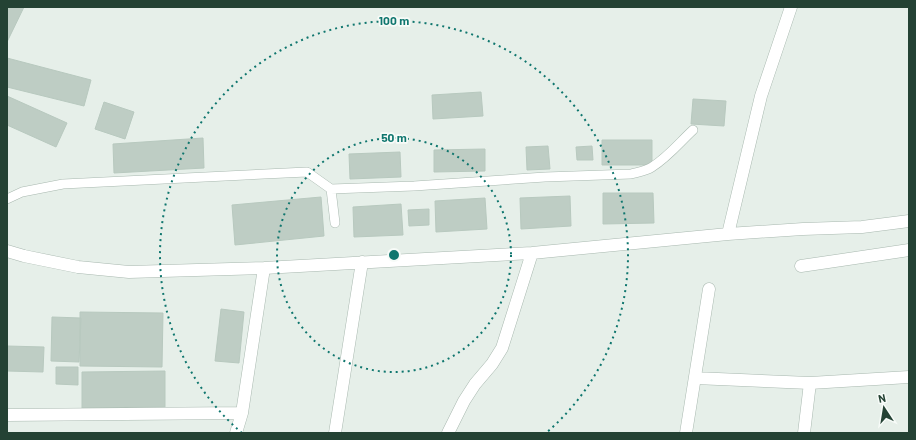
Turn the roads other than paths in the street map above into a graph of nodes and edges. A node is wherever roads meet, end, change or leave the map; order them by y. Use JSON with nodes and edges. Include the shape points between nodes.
{"nodes":[{"id":1,"x":791,"y":7,"type":"edge"},
{"id":2,"x":693,"y":130,"type":"dead end"},
{"id":3,"x":331,"y":189,"type":"junction"},
{"id":4,"x":7,"y":199,"type":"edge"},
{"id":5,"x":909,"y":221,"type":"edge"},
{"id":6,"x":335,"y":223,"type":"dead end"},
{"id":7,"x":728,"y":234,"type":"junction"},
{"id":8,"x":909,"y":250,"type":"edge"},
{"id":9,"x":7,"y":251,"type":"edge"},
{"id":10,"x":532,"y":253,"type":"junction"},
{"id":11,"x":362,"y":262,"type":"junction"},
{"id":12,"x":801,"y":266,"type":"dead end"},
{"id":13,"x":264,"y":268,"type":"junction"},
{"id":14,"x":709,"y":289,"type":"dead end"},
{"id":15,"x":909,"y":377,"type":"edge"},
{"id":16,"x":695,"y":378,"type":"junction"},
{"id":17,"x":810,"y":383,"type":"junction"},
{"id":18,"x":242,"y":413,"type":"junction"},
{"id":19,"x":7,"y":415,"type":"edge"},
{"id":20,"x":236,"y":433,"type":"edge"},
{"id":21,"x":335,"y":433,"type":"edge"},
{"id":22,"x":448,"y":433,"type":"edge"},
{"id":23,"x":686,"y":433,"type":"edge"},
{"id":24,"x":804,"y":433,"type":"edge"}],
"edges":[{"from":1,"to":7,"type":"street","via":[[761,96]]},
{"from":2,"to":3,"type":"lane","via":[[652,167],[631,174]]},
{"from":3,"to":4,"type":"lane","via":[[307,172],[63,184],[22,192]]},
{"from":3,"to":6,"type":"lane"},
{"from":5,"to":7,"type":"street","via":[[862,227]]},
{"from":7,"to":10,"type":"street"},
{"from":8,"to":12,"type":"street"},
{"from":9,"to":13,"type":"street","via":[[78,266],[129,272]]},
{"from":10,"to":11,"type":"street"},
{"from":10,"to":22,"type":"street","via":[[502,348],[475,384]]},
{"from":11,"to":13,"type":"street"},
{"from":11,"to":21,"type":"street"},
{"from":13,"to":18,"type":"street"},
{"from":14,"to":16,"type":"street"},
{"from":15,"to":17,"type":"street"},
{"from":16,"to":17,"type":"street"},
{"from":16,"to":23,"type":"street"},
{"from":17,"to":24,"type":"street"},
{"from":18,"to":19,"type":"street"},
{"from":18,"to":20,"type":"street"}]}
